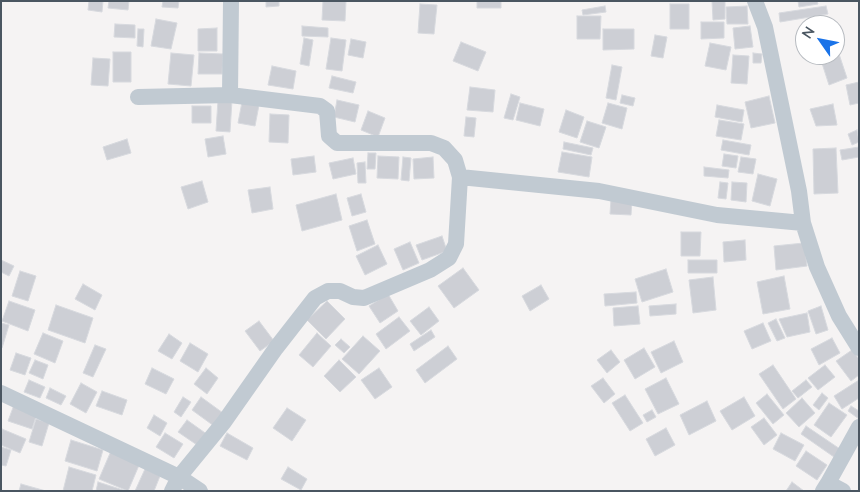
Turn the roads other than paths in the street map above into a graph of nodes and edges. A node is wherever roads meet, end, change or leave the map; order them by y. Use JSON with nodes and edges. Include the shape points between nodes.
{"nodes":[{"id":1,"x":231,"y":1,"type":"edge"},
{"id":2,"x":756,"y":1,"type":"edge"},
{"id":3,"x":230,"y":95,"type":"junction"},
{"id":4,"x":138,"y":97,"type":"dead end"},
{"id":5,"x":460,"y":177,"type":"junction"},
{"id":6,"x":804,"y":223,"type":"junction"},
{"id":7,"x":859,"y":348,"type":"edge"},
{"id":8,"x":1,"y":393,"type":"edge"},
{"id":9,"x":859,"y":427,"type":"edge"},
{"id":10,"x":176,"y":484,"type":"edge"},
{"id":11,"x":826,"y":487,"type":"edge"},
{"id":12,"x":200,"y":491,"type":"edge"},
{"id":13,"x":843,"y":491,"type":"edge"}],
"edges":[{"from":1,"to":3,"type":"street"},
{"from":2,"to":6,"type":"street","via":[[765,27]]},
{"from":3,"to":4,"type":"street"},
{"from":3,"to":5,"type":"street","via":[[320,106],[327,111],[329,136],[337,143],[431,144],[444,148],[455,160]]},
{"from":5,"to":6,"type":"street","via":[[599,191],[717,215]]},
{"from":5,"to":10,"type":"street","via":[[456,244],[449,258],[430,270],[364,298],[328,291],[315,298]]},
{"from":6,"to":7,"type":"street","via":[[839,316]]},
{"from":8,"to":10,"type":"street"},
{"from":9,"to":11,"type":"street"},
{"from":10,"to":12,"type":"street"},
{"from":11,"to":13,"type":"street"}]}
